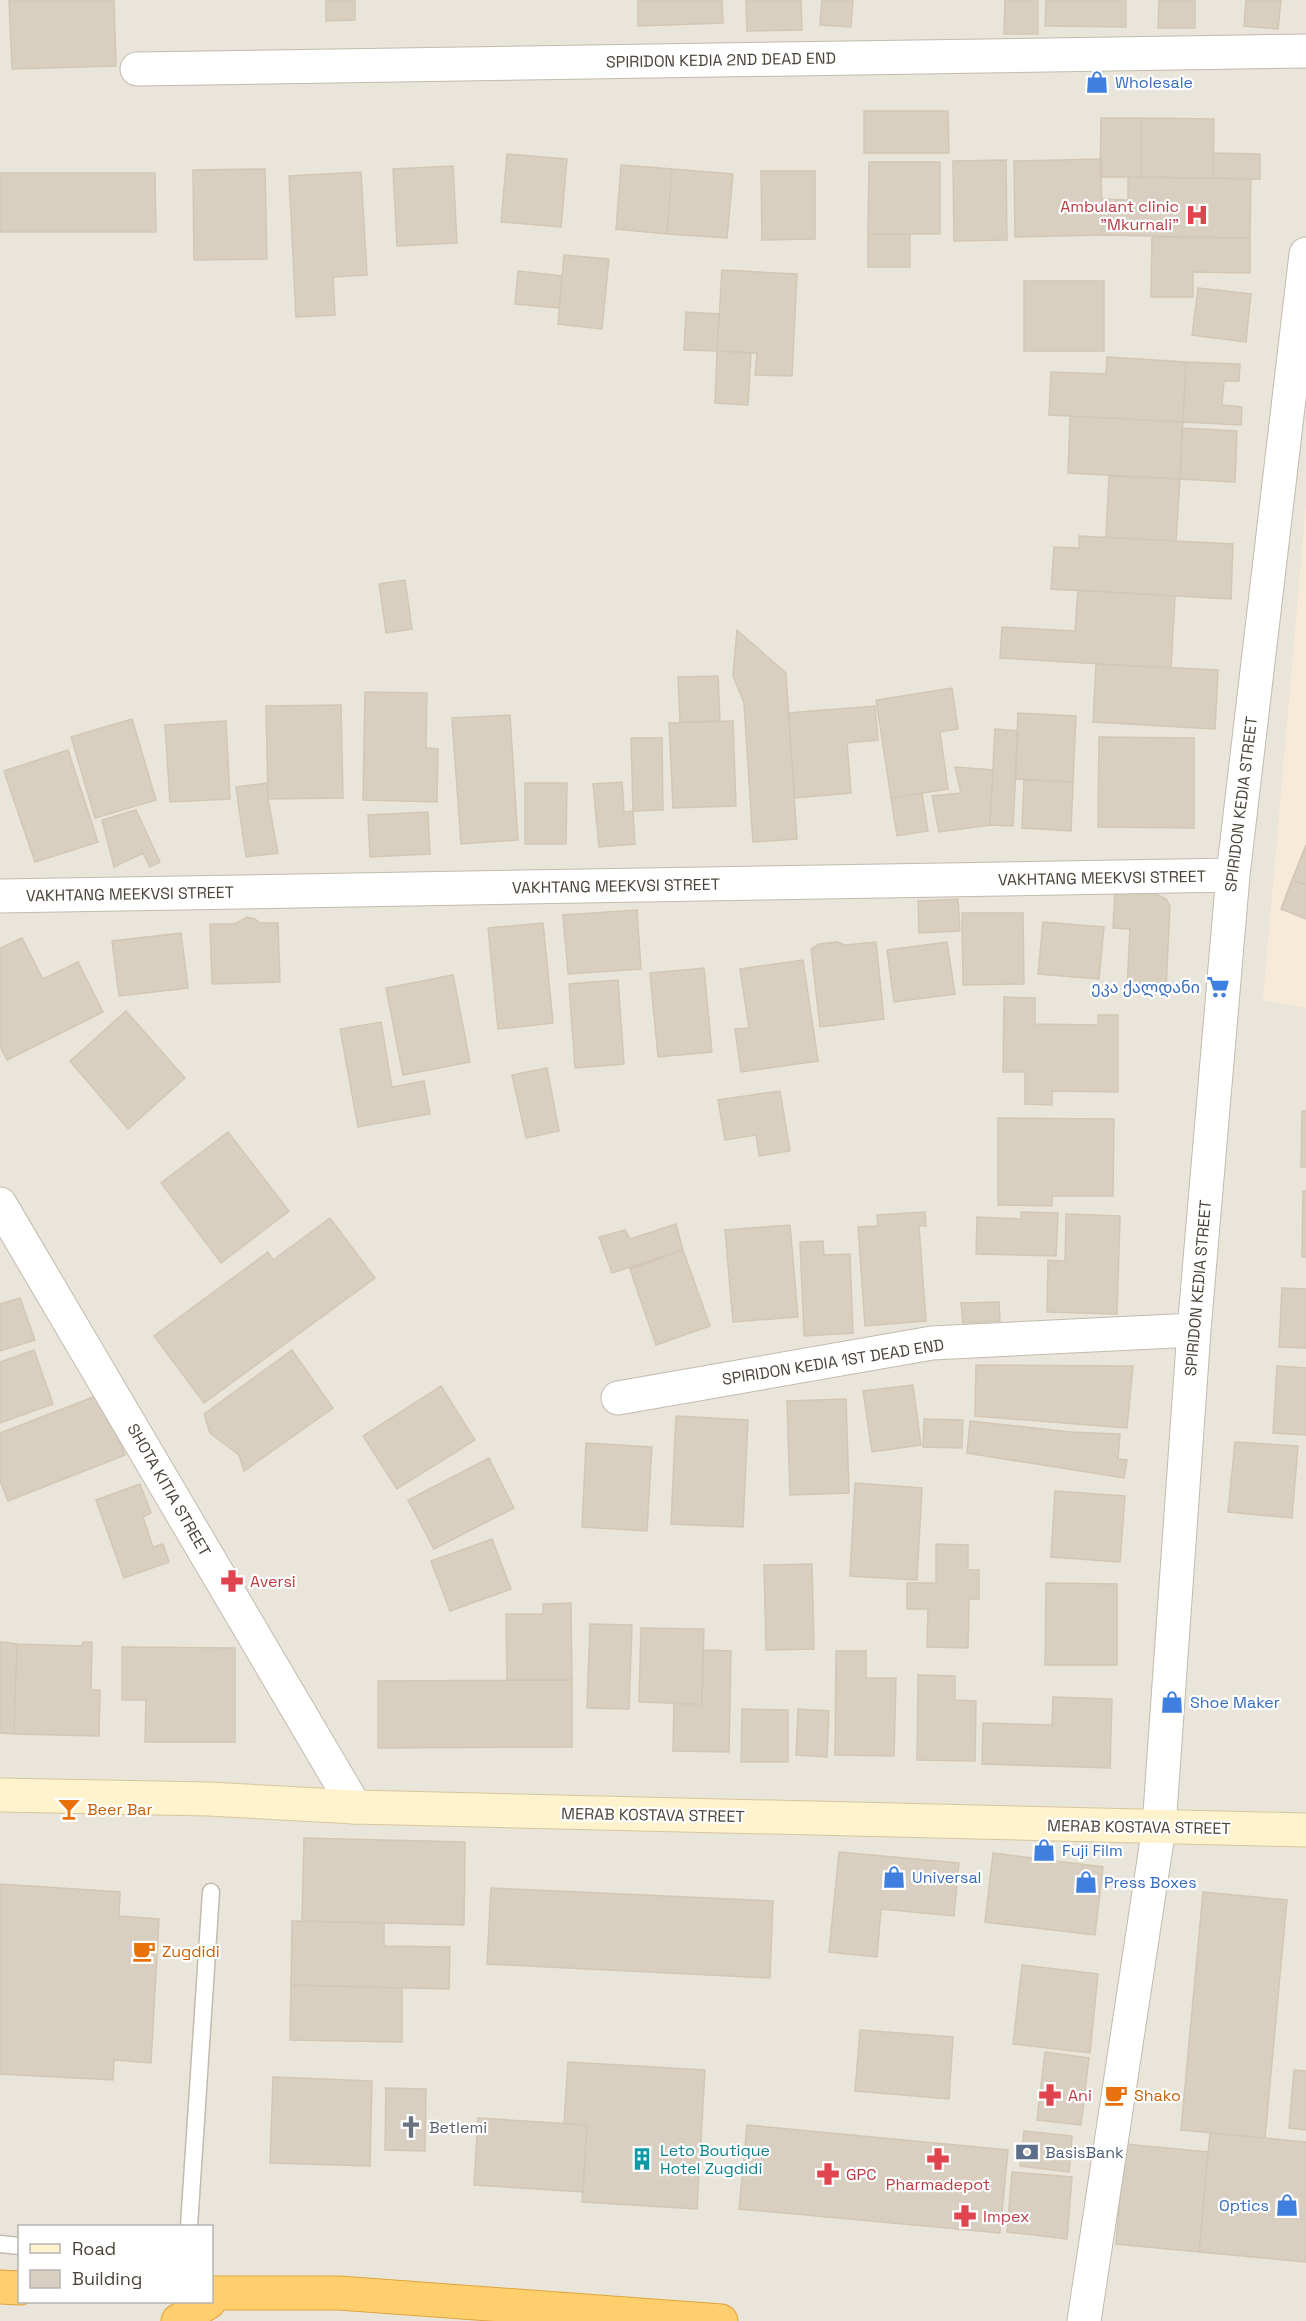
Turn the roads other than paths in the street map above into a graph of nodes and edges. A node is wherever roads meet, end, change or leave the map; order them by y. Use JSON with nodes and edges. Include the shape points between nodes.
{"nodes":[{"id":1,"x":1306,"y":51,"type":"edge"},
{"id":2,"x":137,"y":69,"type":"dead end"},
{"id":3,"x":1306,"y":254,"type":"edge"},
{"id":4,"x":1233,"y":875,"type":"junction"},
{"id":5,"x":0,"y":896,"type":"edge"},
{"id":6,"x":0,"y":1204,"type":"edge"},
{"id":7,"x":1194,"y":1330,"type":"junction"},
{"id":8,"x":618,"y":1398,"type":"dead end"},
{"id":9,"x":0,"y":1795,"type":"edge"},
{"id":10,"x":355,"y":1807,"type":"junction"},
{"id":11,"x":1159,"y":1827,"type":"junction"},
{"id":12,"x":1306,"y":1830,"type":"edge"},
{"id":13,"x":211,"y":1892,"type":"dead end"},
{"id":14,"x":189,"y":2225,"type":"edge"},
{"id":15,"x":0,"y":2244,"type":"edge"},
{"id":16,"x":18,"y":2246,"type":"edge"},
{"id":17,"x":0,"y":2287,"type":"edge"},
{"id":18,"x":18,"y":2288,"type":"edge"},
{"id":19,"x":214,"y":2297,"type":"edge"},
{"id":20,"x":205,"y":2303,"type":"edge"},
{"id":21,"x":178,"y":2321,"type":"edge"},
{"id":22,"x":721,"y":2321,"type":"edge"},
{"id":23,"x":1084,"y":2321,"type":"edge"}],
"edges":[{"from":1,"to":2,"type":"street","name":"SPIRIDON KEDIA 2ND DEAD END"},
{"from":3,"to":4,"type":"street","name":"SPIRIDON KEDIA STREET"},
{"from":4,"to":5,"type":"street","name":"VAKHTANG MEEKVSI STREET"},
{"from":4,"to":7,"type":"street","name":"SPIRIDON KEDIA STREET"},
{"from":6,"to":10,"type":"street","name":"SHOTA KITIA STREET"},
{"from":7,"to":8,"type":"street","name":"SPIRIDON KEDIA 1ST DEAD END","via":[[932,1343]]},
{"from":7,"to":11,"type":"street","name":"SPIRIDON KEDIA STREET"},
{"from":9,"to":10,"type":"main road","name":"MERAB KOSTAVA STREET","via":[[209,1799]]},
{"from":10,"to":11,"type":"main road","name":"MERAB KOSTAVA STREET"},
{"from":11,"to":12,"type":"main road","name":"MERAB KOSTAVA STREET"},
{"from":11,"to":23,"type":"street","name":"SPIRIDON KEDIA STREET"},
{"from":13,"to":14,"type":"lane"},
{"from":15,"to":16,"type":"lane"},
{"from":17,"to":18,"type":"highway"},
{"from":19,"to":22,"type":"highway","via":[[339,2293]]},
{"from":20,"to":21,"type":"highway"}]}
